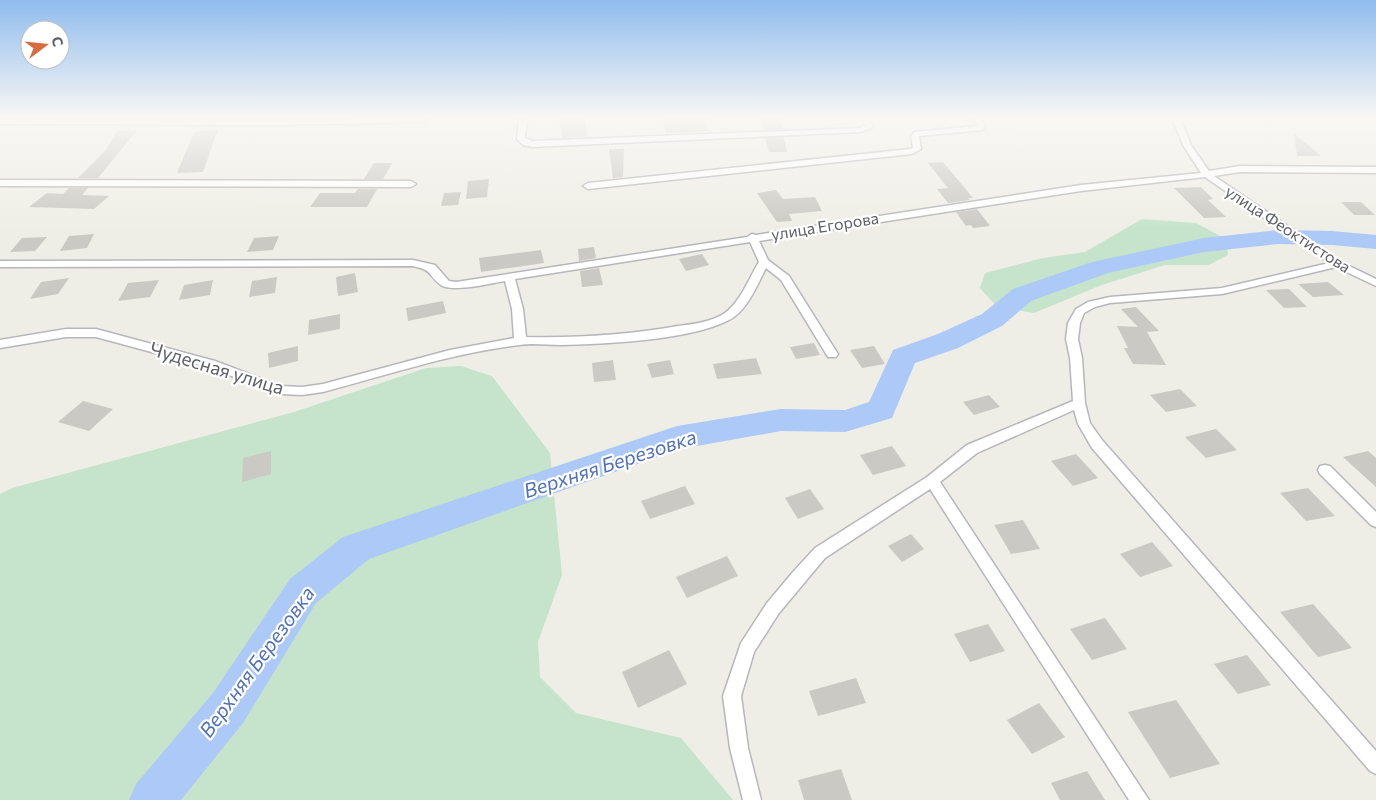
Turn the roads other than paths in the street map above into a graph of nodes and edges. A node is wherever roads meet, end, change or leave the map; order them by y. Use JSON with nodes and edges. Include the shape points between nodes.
{"nodes":[{"id":1,"x":872,"y":155,"type":"edge"},
{"id":2,"x":1194,"y":155,"type":"edge"},
{"id":3,"x":1376,"y":170,"type":"edge"},
{"id":4,"x":1206,"y":174,"type":"junction"},
{"id":5,"x":0,"y":183,"type":"edge"},
{"id":6,"x":410,"y":184,"type":"dead end"},
{"id":7,"x":588,"y":186,"type":"dead end"},
{"id":8,"x":752,"y":237,"type":"junction"},
{"id":9,"x":764,"y":262,"type":"junction"},
{"id":10,"x":0,"y":264,"type":"edge"},
{"id":11,"x":1337,"y":264,"type":"junction"},
{"id":12,"x":509,"y":278,"type":"junction"},
{"id":13,"x":1376,"y":284,"type":"edge"},
{"id":14,"x":520,"y":341,"type":"junction"},
{"id":15,"x":0,"y":344,"type":"edge"},
{"id":16,"x":832,"y":354,"type":"dead end"},
{"id":17,"x":1079,"y":403,"type":"junction"},
{"id":18,"x":1324,"y":470,"type":"dead end"},
{"id":19,"x":932,"y":481,"type":"junction"},
{"id":20,"x":1376,"y":521,"type":"edge"},
{"id":21,"x":1376,"y":765,"type":"edge"},
{"id":22,"x":752,"y":800,"type":"edge"},
{"id":23,"x":1140,"y":800,"type":"edge"}],
"edges":[{"from":1,"to":7,"type":"street"},
{"from":2,"to":4,"type":"street","name":"улица Феоктистова"},
{"from":3,"to":4,"type":"street","name":"улица Егорова","via":[[1256,168]]},
{"from":4,"to":8,"type":"street","name":"улица Егорова","via":[[1081,188]]},
{"from":4,"to":11,"type":"street","name":"улица Феоктистова"},
{"from":5,"to":6,"type":"street"},
{"from":8,"to":9,"type":"street"},
{"from":8,"to":12,"type":"street","name":"улица Егорова"},
{"from":9,"to":14,"type":"street","name":"Чудесная улица","via":[[737,308],[728,316],[708,323],[606,340]]},
{"from":9,"to":16,"type":"street","via":[[785,278]]},
{"from":10,"to":12,"type":"street","name":"улица Егорова","via":[[413,263],[431,267],[446,284]]},
{"from":11,"to":13,"type":"street","name":"улица Феоктистова"},
{"from":11,"to":17,"type":"street","via":[[1222,291],[1092,304],[1080,312],[1074,323],[1072,339]]},
{"from":12,"to":14,"type":"street","via":[[520,317]]},
{"from":14,"to":15,"type":"street","name":"Чудесная улица","via":[[450,354],[302,391],[280,390],[211,364],[96,333],[66,333]]},
{"from":17,"to":19,"type":"street","via":[[972,449]]},
{"from":17,"to":21,"type":"street","via":[[1084,424],[1097,444]]},
{"from":18,"to":20,"type":"street"},
{"from":19,"to":22,"type":"street","via":[[820,553],[773,608],[747,649],[732,696],[739,748]]},
{"from":19,"to":23,"type":"street"}]}
